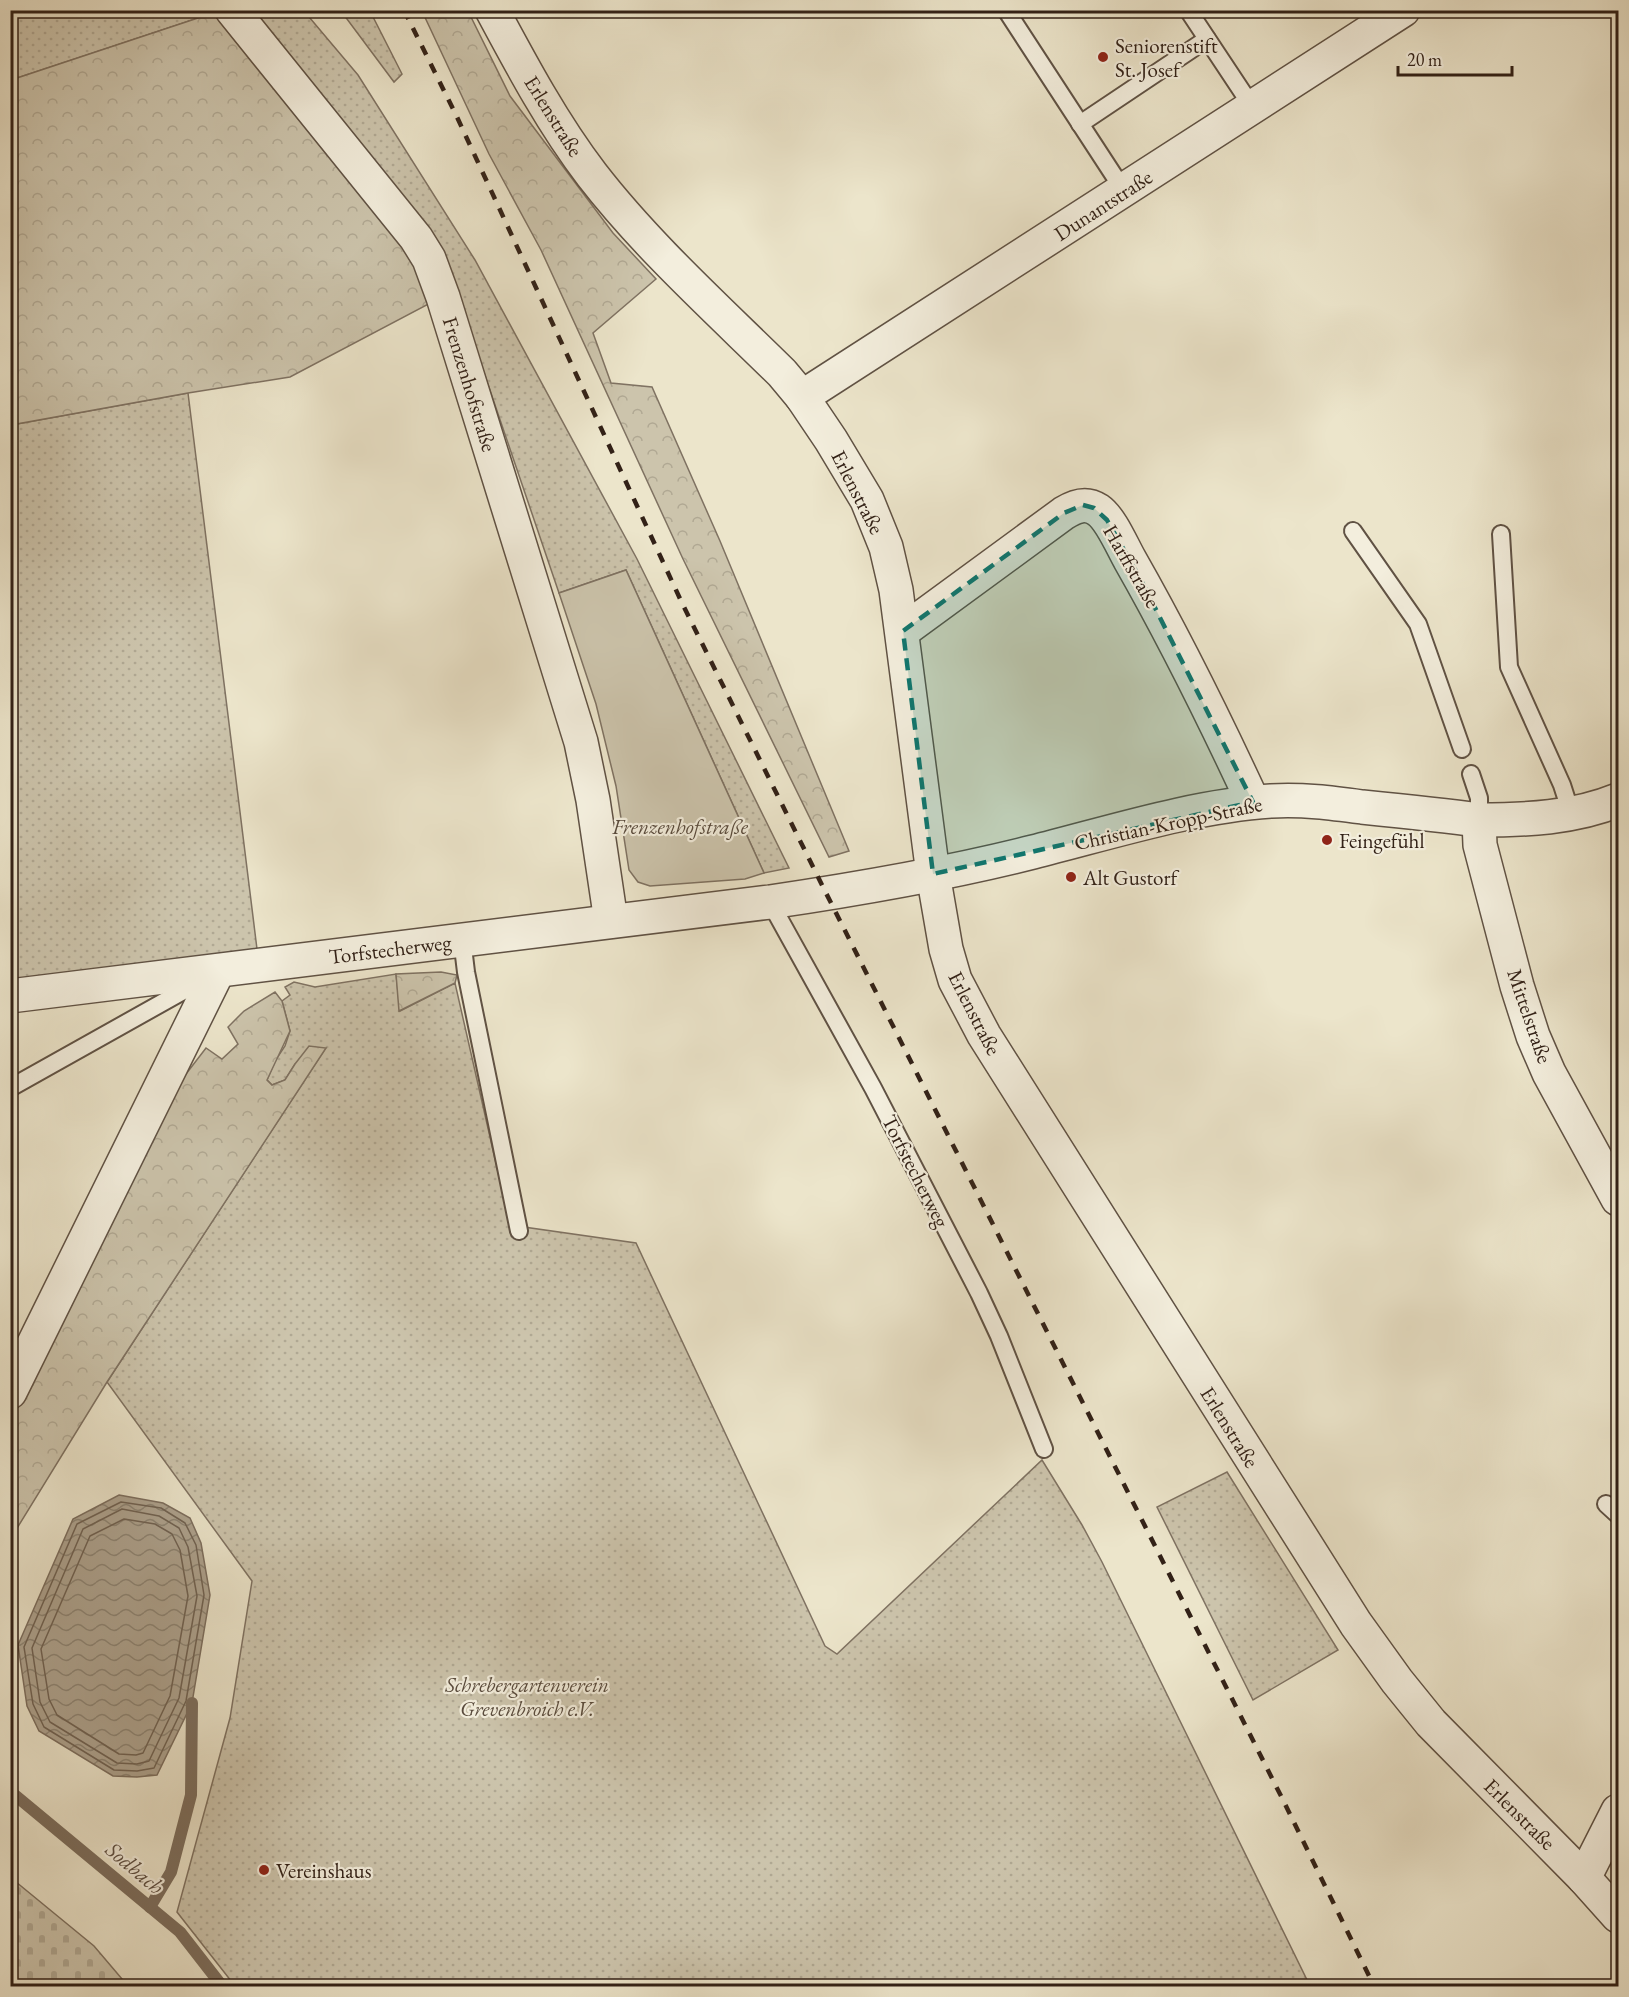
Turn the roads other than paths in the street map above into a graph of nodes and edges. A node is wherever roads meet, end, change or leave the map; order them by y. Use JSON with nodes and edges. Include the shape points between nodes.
{"nodes":[{"id":1,"x":232,"y":10,"type":"edge"},
{"id":2,"x":492,"y":10,"type":"edge"},
{"id":3,"x":1006,"y":10,"type":"edge"},
{"id":4,"x":1188,"y":10,"type":"edge"},
{"id":5,"x":1403,"y":10,"type":"edge"},
{"id":6,"x":1207,"y":39,"type":"junction"},
{"id":7,"x":1253,"y":108,"type":"junction"},
{"id":8,"x":1080,"y":124,"type":"junction"},
{"id":9,"x":1124,"y":191,"type":"junction"},
{"id":10,"x":802,"y":397,"type":"junction"},
{"id":11,"x":1353,"y":531,"type":"dead end"},
{"id":12,"x":1501,"y":534,"type":"dead end"},
{"id":13,"x":903,"y":631,"type":"junction"},
{"id":14,"x":1462,"y":749,"type":"dead end"},
{"id":15,"x":1471,"y":774,"type":"dead end"},
{"id":16,"x":1618,"y":800,"type":"edge"},
{"id":17,"x":1253,"y":802,"type":"junction"},
{"id":18,"x":1570,"y":813,"type":"junction"},
{"id":19,"x":1479,"y":820,"type":"junction"},
{"id":20,"x":933,"y":874,"type":"junction"},
{"id":21,"x":770,"y":902,"type":"junction"},
{"id":22,"x":611,"y":921,"type":"junction"},
{"id":23,"x":462,"y":939,"type":"junction"},
{"id":24,"x":218,"y":971,"type":"junction"},
{"id":25,"x":10,"y":996,"type":"edge"},
{"id":26,"x":10,"y":1088,"type":"edge"},
{"id":27,"x":1618,"y":1199,"type":"edge"},
{"id":28,"x":519,"y":1231,"type":"dead end"},
{"id":29,"x":18,"y":1357,"type":"edge"},
{"id":30,"x":10,"y":1392,"type":"edge"},
{"id":31,"x":1044,"y":1449,"type":"dead end"},
{"id":32,"x":1618,"y":1810,"type":"edge"},
{"id":33,"x":1584,"y":1878,"type":"junction"},
{"id":34,"x":1618,"y":1916,"type":"edge"}],
"edges":[{"from":1,"to":22,"type":"street","name":"Frenzenhofstraße","via":[[416,238],[432,266],[581,742]]},
{"from":2,"to":10,"type":"street","name":"Erlenstraße","via":[[538,92],[590,172],[638,230]]},
{"from":3,"to":8,"type":"lane"},
{"from":4,"to":6,"type":"lane"},
{"from":5,"to":7,"type":"street","name":"Dunantstraße"},
{"from":6,"to":7,"type":"lane"},
{"from":6,"to":8,"type":"lane"},
{"from":7,"to":9,"type":"street","name":"Dunantstraße"},
{"from":8,"to":9,"type":"lane"},
{"from":9,"to":10,"type":"street","name":"Dunantstraße"},
{"from":10,"to":13,"type":"street","name":"Erlenstraße","via":[[846,464],[875,518],[891,569]]},
{"from":11,"to":14,"type":"lane","via":[[1418,624]]},
{"from":12,"to":18,"type":"lane","via":[[1509,667],[1562,785]]},
{"from":13,"to":17,"type":"street","name":"Harffstraße","via":[[1064,513],[1083,505],[1094,508],[1107,520],[1142,580]]},
{"from":13,"to":20,"type":"street","name":"Erlenstraße"},
{"from":15,"to":19,"type":"lane","via":[[1479,798]]},
{"from":16,"to":18,"type":"street","name":"Christian-Kropp-Straße"},
{"from":17,"to":19,"type":"street","name":"Christian-Kropp-Straße","via":[[1322,802]]},
{"from":17,"to":20,"type":"street","name":"Christian-Kropp-Straße"},
{"from":18,"to":19,"type":"street","name":"Christian-Kropp-Straße","via":[[1548,818]]},
{"from":19,"to":27,"type":"street","name":"Mittelstraße","via":[[1480,845],[1533,1036]]},
{"from":20,"to":21,"type":"street","name":"Torfstecherweg"},
{"from":20,"to":33,"type":"street","name":"Erlenstraße","via":[[950,963],[972,1015],[1356,1624],[1431,1724]]},
{"from":21,"to":22,"type":"street","name":"Torfstecherweg"},
{"from":21,"to":31,"type":"lane","name":"Torfstecherweg","via":[[873,1088],[979,1293]]},
{"from":22,"to":23,"type":"street","name":"Torfstecherweg"},
{"from":23,"to":24,"type":"street","name":"Torfstecherweg"},
{"from":23,"to":28,"type":"lane"},
{"from":24,"to":25,"type":"street","name":"Torfstecherweg"},
{"from":24,"to":26,"type":"lane"},
{"from":24,"to":29,"type":"street"},
{"from":29,"to":30,"type":"street"},
{"from":32,"to":33,"type":"street"},
{"from":33,"to":34,"type":"street","name":"Erlenstraße"}]}
